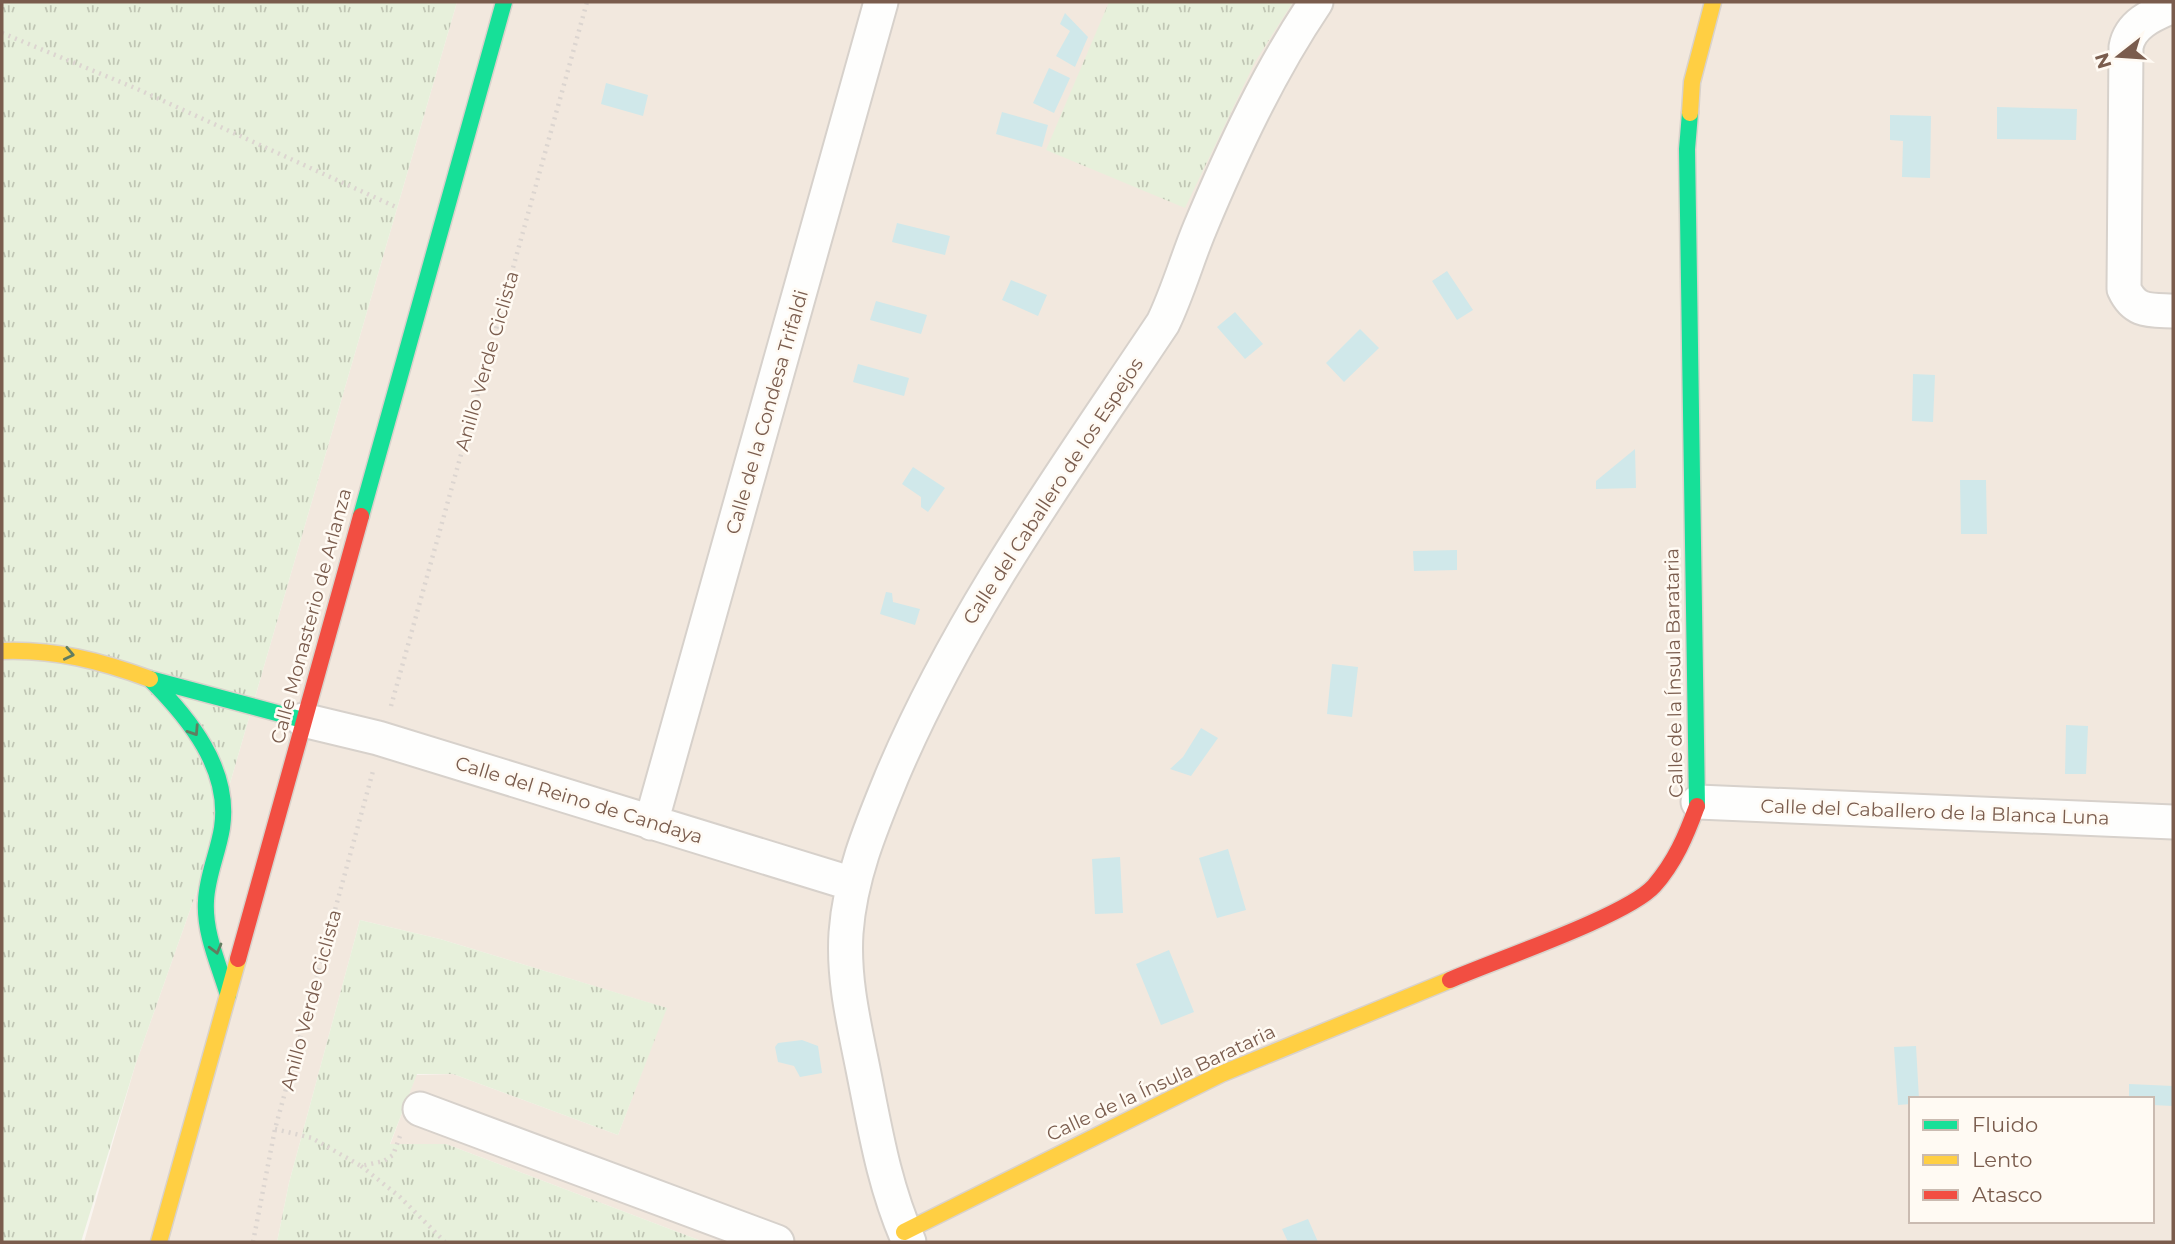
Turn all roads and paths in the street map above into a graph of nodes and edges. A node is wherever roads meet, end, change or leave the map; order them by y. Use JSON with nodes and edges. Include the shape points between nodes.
{"nodes":[{"id":1,"x":504,"y":2,"type":"edge"},
{"id":2,"x":587,"y":2,"type":"edge"},
{"id":3,"x":881,"y":2,"type":"edge"},
{"id":4,"x":1316,"y":2,"type":"edge"},
{"id":5,"x":1713,"y":2,"type":"edge"},
{"id":6,"x":2173,"y":6,"type":"edge"},
{"id":7,"x":2,"y":33,"type":"edge"},
{"id":8,"x":396,"y":207,"type":"dead end"},
{"id":9,"x":2173,"y":311,"type":"edge"},
{"id":10,"x":2,"y":651,"type":"edge"},
{"id":11,"x":150,"y":679,"type":"junction"},
{"id":12,"x":390,"y":712,"type":"dead end"},
{"id":13,"x":303,"y":720,"type":"junction"},
{"id":14,"x":370,"y":760,"type":"dead end"},
{"id":15,"x":1698,"y":802,"type":"junction"},
{"id":16,"x":651,"y":822,"type":"junction"},
{"id":17,"x":2173,"y":822,"type":"edge"},
{"id":18,"x":853,"y":884,"type":"junction"},
{"id":19,"x":228,"y":997,"type":"junction"},
{"id":20,"x":420,"y":1109,"type":"joint"},
{"id":21,"x":275,"y":1129,"type":"junction"},
{"id":22,"x":361,"y":1166,"type":"junction"},
{"id":23,"x":906,"y":1237,"type":"edge"},
{"id":24,"x":159,"y":1242,"type":"edge"},
{"id":25,"x":253,"y":1242,"type":"edge"},
{"id":26,"x":445,"y":1242,"type":"edge"},
{"id":27,"x":777,"y":1242,"type":"edge"}],
"edges":[{"from":1,"to":13,"type":"main road","name":"Calle Monasterio de Arlanza"},
{"from":2,"to":12,"type":"path","name":"Anillo Verde Ciclista"},
{"from":3,"to":16,"type":"street","name":"Calle de la Condesa Trifaldi"},
{"from":4,"to":18,"type":"street","name":"Calle del Caballero de los Espejos","via":[[1272,71],[1199,230],[1163,323],[995,575],[951,651],[878,809]]},
{"from":5,"to":15,"type":"main road","name":"Calle de la Ínsula Barataria","via":[[1692,82],[1687,149]]},
{"from":6,"to":9,"type":"street","via":[[2137,24],[2128,34],[2124,289],[2131,303],[2143,310]]},
{"from":7,"to":8,"type":"path"},
{"from":10,"to":11,"type":"main road","one_way":true,"via":[[67,652]]},
{"from":11,"to":13,"type":"main road"},
{"from":11,"to":19,"type":"main road","one_way":true,"via":[[183,715],[217,777],[224,816],[206,911]]},
{"from":13,"to":16,"type":"street","name":"Calle del Reino de Candaya","via":[[377,738]]},
{"from":13,"to":19,"type":"main road","name":"Calle Monasterio de Arlanza"},
{"from":14,"to":21,"type":"path","name":"Anillo Verde Ciclista","via":[[374,770]]},
{"from":15,"to":17,"type":"street","name":"Calle del Caballero de la Blanca Luna"},
{"from":15,"to":23,"type":"main road","name":"Calle de la Ínsula Barataria","via":[[1683,846],[1652,888],[1613,912],[1221,1074]]},
{"from":16,"to":18,"type":"street","name":"Calle del Reino de Candaya"},
{"from":18,"to":23,"type":"street","name":"Calle del Caballero de los Espejos","via":[[846,971],[884,1175]]},
{"from":19,"to":24,"type":"main road","name":"Calle Monasterio de Arlanza"},
{"from":20,"to":22,"type":"path","via":[[397,1140],[393,1155]]},
{"from":20,"to":27,"type":"street"},
{"from":21,"to":22,"type":"path","via":[[312,1138]]},
{"from":21,"to":25,"type":"path","name":"Anillo Verde Ciclista"},
{"from":22,"to":26,"type":"path"}]}
